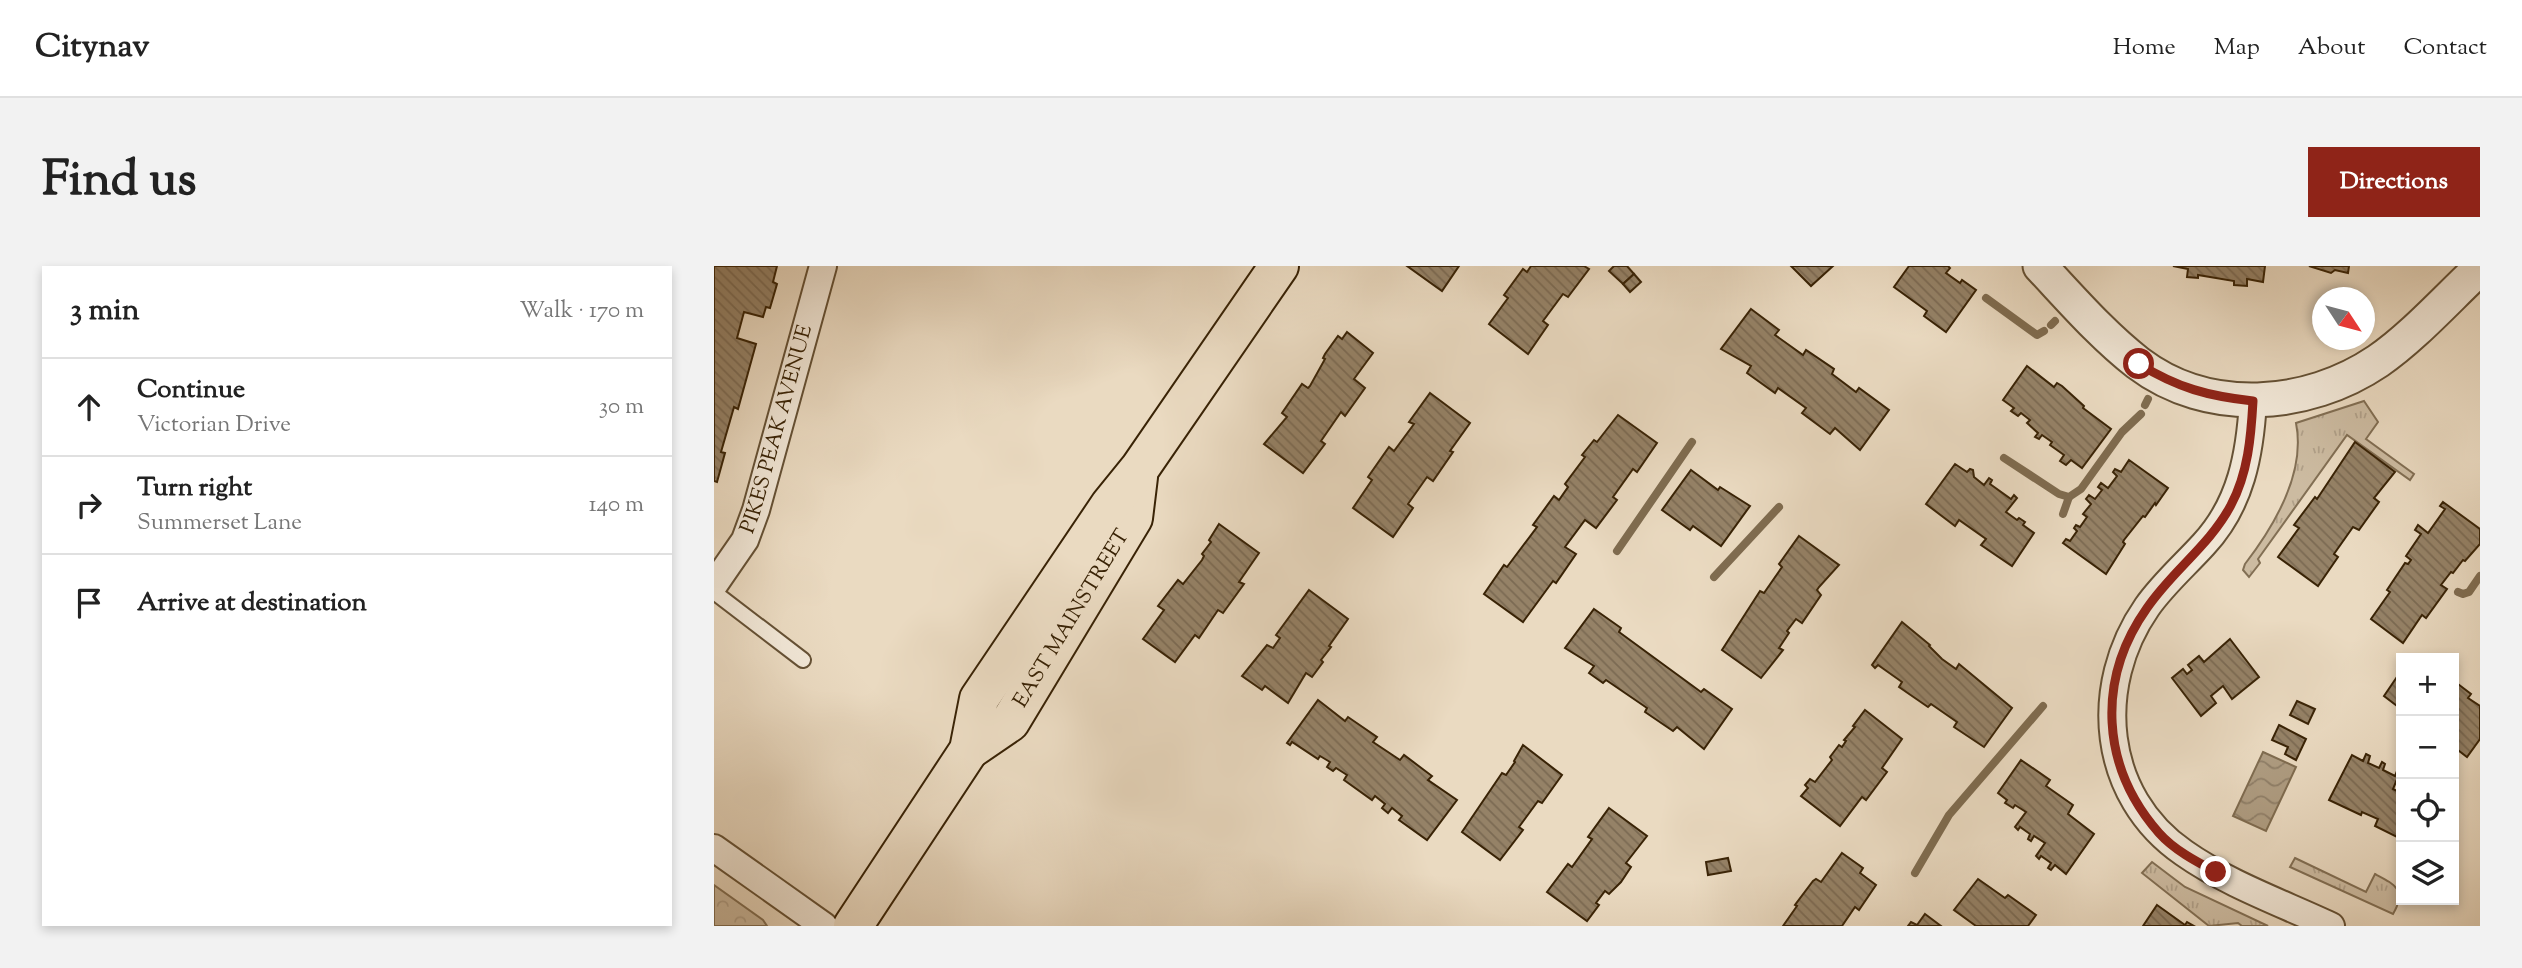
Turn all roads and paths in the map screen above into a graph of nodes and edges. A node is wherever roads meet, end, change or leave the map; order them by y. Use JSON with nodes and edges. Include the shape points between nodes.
{"nodes":[{"id":1,"x":822,"y":266,"type":"edge"},
{"id":2,"x":1279,"y":266,"type":"edge"},
{"id":3,"x":2040,"y":266,"type":"edge"},
{"id":4,"x":2480,"y":268,"type":"edge"},
{"id":5,"x":2253,"y":401,"type":"junction"},
{"id":6,"x":714,"y":585,"type":"edge"},
{"id":7,"x":714,"y":592,"type":"edge"},
{"id":8,"x":803,"y":660,"type":"dead end"},
{"id":9,"x":714,"y":848,"type":"edge"},
{"id":10,"x":824,"y":926,"type":"edge"},
{"id":11,"x":853,"y":926,"type":"edge"},
{"id":12,"x":2331,"y":926,"type":"edge"}],
"edges":[{"from":1,"to":6,"type":"street","name":"PIKES PEAK AVENUE","via":[[756,510],[745,540]]},
{"from":2,"to":11,"type":"main road","name":"EAST MAINSTREET","via":[[979,699],[969,750]]},
{"from":3,"to":5,"type":"street","via":[[2139,364],[2188,389]]},
{"from":4,"to":5,"type":"street","via":[[2396,347],[2361,371],[2307,394]]},
{"from":5,"to":12,"type":"street","via":[[2246,464],[2231,505],[2205,544],[2151,602],[2124,650],[2111,704],[2113,735],[2133,798],[2161,835],[2216,872]]},
{"from":7,"to":8,"type":"lane"},
{"from":9,"to":10,"type":"street"}]}
